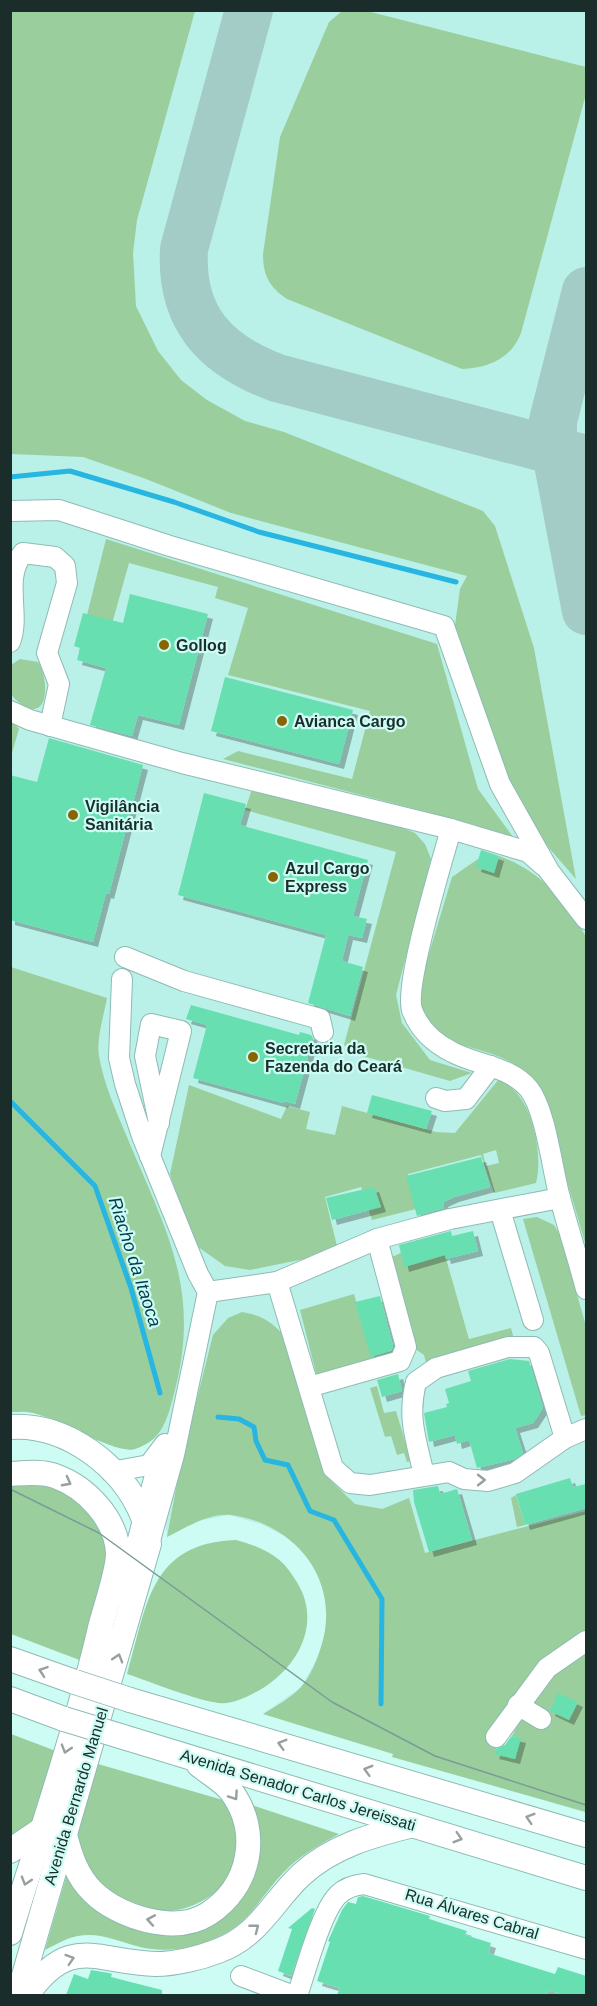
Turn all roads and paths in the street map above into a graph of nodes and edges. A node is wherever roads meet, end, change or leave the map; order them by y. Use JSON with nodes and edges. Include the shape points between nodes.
{"nodes":[{"id":1,"x":10,"y":511,"type":"edge"},
{"id":2,"x":10,"y":642,"type":"edge"},
{"id":3,"x":10,"y":711,"type":"edge"},
{"id":4,"x":50,"y":726,"type":"junction"},
{"id":5,"x":451,"y":829,"type":"junction"},
{"id":6,"x":549,"y":871,"type":"junction"},
{"id":7,"x":586,"y":901,"type":"edge"},
{"id":8,"x":586,"y":919,"type":"edge"},
{"id":9,"x":125,"y":957,"type":"dead end"},
{"id":10,"x":122,"y":979,"type":"dead end"},
{"id":11,"x":323,"y":1032,"type":"dead end"},
{"id":12,"x":491,"y":1066,"type":"junction"},
{"id":13,"x":436,"y":1098,"type":"dead end"},
{"id":14,"x":159,"y":1123,"type":"dead end"},
{"id":15,"x":150,"y":1156,"type":"junction"},
{"id":16,"x":560,"y":1198,"type":"junction"},
{"id":17,"x":500,"y":1210,"type":"junction"},
{"id":18,"x":377,"y":1239,"type":"junction"},
{"id":19,"x":277,"y":1282,"type":"junction"},
{"id":20,"x":586,"y":1289,"type":"edge"},
{"id":21,"x":208,"y":1292,"type":"junction"},
{"id":22,"x":533,"y":1320,"type":"dead end"},
{"id":23,"x":190,"y":1380,"type":"junction"},
{"id":24,"x":309,"y":1387,"type":"junction"},
{"id":25,"x":10,"y":1427,"type":"edge"},
{"id":26,"x":586,"y":1428,"type":"edge"},
{"id":27,"x":565,"y":1438,"type":"junction"},
{"id":28,"x":165,"y":1444,"type":"junction"},
{"id":29,"x":111,"y":1472,"type":"junction"},
{"id":30,"x":10,"y":1474,"type":"edge"},
{"id":31,"x":424,"y":1474,"type":"junction"},
{"id":32,"x":143,"y":1517,"type":"junction"},
{"id":33,"x":149,"y":1544,"type":"junction"},
{"id":34,"x":586,"y":1641,"type":"edge"},
{"id":35,"x":94,"y":1653,"type":"junction"},
{"id":36,"x":11,"y":1659,"type":"edge"},
{"id":37,"x":10,"y":1699,"type":"edge"},
{"id":38,"x":518,"y":1705,"type":"junction"},
{"id":39,"x":541,"y":1719,"type":"dead end"},
{"id":40,"x":496,"y":1737,"type":"dead end"},
{"id":41,"x":190,"y":1758,"type":"junction"},
{"id":42,"x":414,"y":1825,"type":"junction"},
{"id":43,"x":41,"y":1830,"type":"junction"},
{"id":44,"x":64,"y":1835,"type":"junction"},
{"id":45,"x":586,"y":1835,"type":"edge"},
{"id":46,"x":10,"y":1851,"type":"edge"},
{"id":47,"x":586,"y":1878,"type":"edge"},
{"id":48,"x":11,"y":1933,"type":"edge"},
{"id":49,"x":586,"y":1949,"type":"edge"},
{"id":50,"x":241,"y":1977,"type":"dead end"},
{"id":51,"x":18,"y":1995,"type":"edge"},
{"id":52,"x":26,"y":1995,"type":"edge"},
{"id":53,"x":295,"y":1995,"type":"edge"}],
"edges":[{"from":1,"to":6,"type":"street","via":[[59,510],[444,626],[501,784]]},
{"from":2,"to":4,"type":"street","via":[[14,634],[11,599],[16,561],[23,553],[55,557],[65,566],[67,583],[47,653],[59,684]]},
{"from":3,"to":4,"type":"street"},
{"from":4,"to":5,"type":"street"},
{"from":5,"to":6,"type":"street","via":[[528,852]]},
{"from":5,"to":12,"type":"street","via":[[415,967],[410,993],[412,1009],[430,1038],[453,1053]]},
{"from":6,"to":7,"type":"street","via":[[573,886]]},
{"from":6,"to":8,"type":"street"},
{"from":9,"to":11,"type":"street","via":[[184,981],[320,1019]]},
{"from":10,"to":15,"type":"street","via":[[119,1058]]},
{"from":12,"to":13,"type":"street","via":[[466,1099]]},
{"from":12,"to":16,"type":"street","via":[[528,1089],[538,1106]]},
{"from":14,"to":15,"type":"street"},
{"from":15,"to":21,"type":"street"},
{"from":16,"to":17,"type":"street"},
{"from":16,"to":20,"type":"street"},
{"from":17,"to":18,"type":"street"},
{"from":17,"to":22,"type":"street"},
{"from":18,"to":19,"type":"street"},
{"from":18,"to":24,"type":"street","via":[[406,1347],[400,1361]]},
{"from":19,"to":21,"type":"street"},
{"from":19,"to":24,"type":"street"},
{"from":21,"to":23,"type":"street"},
{"from":23,"to":28,"type":"street"},
{"from":23,"to":33,"type":"street"},
{"from":24,"to":31,"type":"street","via":[[338,1475],[350,1483],[369,1485]]},
{"from":25,"to":29,"type":"main road","via":[[44,1428],[72,1439]]},
{"from":26,"to":27,"type":"street"},
{"from":31,"to":27,"type":"street","one_way":true,"via":[[449,1472],[464,1479],[488,1481],[515,1473]]},
{"from":27,"to":31,"type":"street","via":[[539,1353],[534,1347],[508,1347],[436,1368],[416,1382],[411,1417]]},
{"from":28,"to":29,"type":"street","via":[[149,1465]]},
{"from":28,"to":32,"type":"street"},
{"from":29,"to":32,"type":"main road"},
{"from":30,"to":35,"type":"main road","name":"Avenida Bernardo Manuel","one_way":true,"via":[[54,1476],[74,1486],[89,1497],[113,1532],[118,1554]]},
{"from":32,"to":33,"type":"main road"},
{"from":32,"to":35,"type":"street","via":[[133,1558]]},
{"from":44,"to":33,"type":"main road","name":"Avenida Bernardo Manuel","one_way":true},
{"from":34,"to":38,"type":"street","via":[[547,1668]]},
{"from":35,"to":43,"type":"main road","name":"Avenida Bernardo Manuel","one_way":true},
{"from":45,"to":36,"type":"main road","one_way":true,"bridge":true,"via":[[130,1700]]},
{"from":37,"to":41,"type":"main road","name":"Avenida Senador Carlos Jereissati","bridge":true},
{"from":38,"to":39,"type":"street"},
{"from":38,"to":40,"type":"street"},
{"from":41,"to":42,"type":"main road","name":"Avenida Senador Carlos Jereissati"},
{"from":41,"to":44,"type":"main road","one_way":true,"via":[[229,1789],[243,1812],[249,1833],[249,1857],[240,1881],[207,1915],[182,1922],[152,1922],[122,1913],[92,1892],[71,1858]]},
{"from":42,"to":47,"type":"main road","name":"Avenida Senador Carlos Jereissati","one_way":true},
{"from":52,"to":42,"type":"main road","one_way":true,"via":[[42,1973],[70,1958],[90,1954],[157,1964],[219,1951],[264,1921],[318,1860],[364,1839]]},
{"from":43,"to":46,"type":"main road"},
{"from":43,"to":48,"type":"main road","name":"Avenida Bernardo Manuel","one_way":true},
{"from":44,"to":51,"type":"main road","name":"Avenida Bernardo Manuel"},
{"from":49,"to":53,"type":"street","name":"Rua Álvares Cabral","via":[[373,1884],[356,1885],[337,1896],[327,1912]]},
{"from":50,"to":53,"type":"street"}]}
